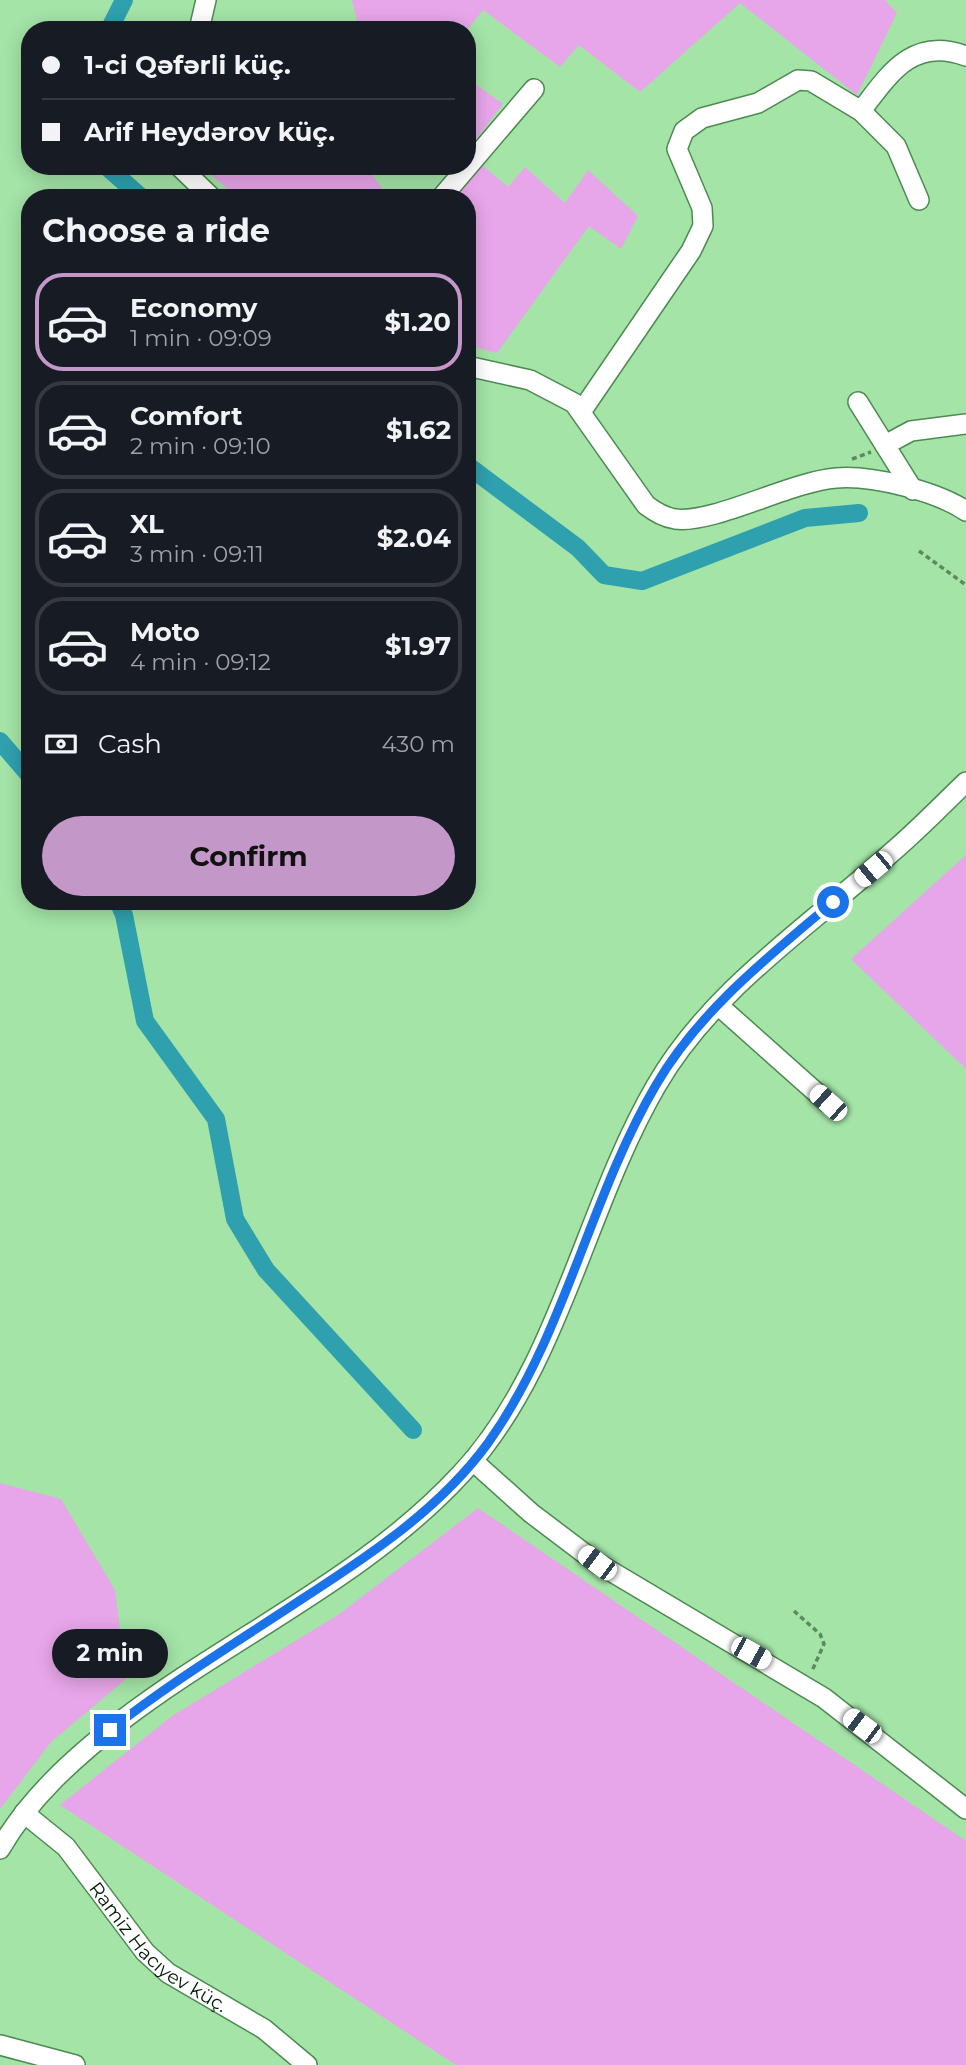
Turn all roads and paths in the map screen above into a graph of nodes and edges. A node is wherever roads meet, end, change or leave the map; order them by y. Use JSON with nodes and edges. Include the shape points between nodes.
{"nodes":[{"id":1,"x":206,"y":0,"type":"edge"},
{"id":2,"x":201,"y":21,"type":"edge"},
{"id":3,"x":966,"y":56,"type":"edge"},
{"id":4,"x":534,"y":89,"type":"dead end"},
{"id":5,"x":862,"y":111,"type":"junction"},
{"id":6,"x":476,"y":157,"type":"edge"},
{"id":7,"x":188,"y":175,"type":"edge"},
{"id":8,"x":461,"y":175,"type":"edge"},
{"id":9,"x":203,"y":189,"type":"edge"},
{"id":10,"x":449,"y":189,"type":"edge"},
{"id":11,"x":919,"y":200,"type":"dead end"},
{"id":12,"x":476,"y":368,"type":"edge"},
{"id":13,"x":859,"y":402,"type":"dead end"},
{"id":14,"x":580,"y":412,"type":"junction"},
{"id":15,"x":966,"y":424,"type":"edge"},
{"id":16,"x":885,"y":445,"type":"junction"},
{"id":17,"x":912,"y":490,"type":"junction"},
{"id":18,"x":966,"y":511,"type":"edge"},
{"id":19,"x":919,"y":551,"type":"dead end"},
{"id":20,"x":966,"y":584,"type":"edge"},
{"id":21,"x":966,"y":782,"type":"edge"},
{"id":22,"x":718,"y":1005,"type":"junction"},
{"id":23,"x":828,"y":1103,"type":"dead end"},
{"id":24,"x":473,"y":1461,"type":"junction"},
{"id":25,"x":794,"y":1611,"type":"dead end"},
{"id":26,"x":803,"y":1685,"type":"junction"},
{"id":27,"x":966,"y":1809,"type":"edge"},
{"id":28,"x":24,"y":1813,"type":"junction"},
{"id":29,"x":0,"y":1849,"type":"edge"},
{"id":30,"x":0,"y":2045,"type":"edge"},
{"id":31,"x":75,"y":2065,"type":"edge"},
{"id":32,"x":307,"y":2065,"type":"edge"}],
"edges":[{"from":1,"to":2,"type":"street"},
{"from":3,"to":5,"type":"street","via":[[955,51],[925,51],[902,61]]},
{"from":4,"to":6,"type":"street"},
{"from":5,"to":11,"type":"street","via":[[896,146]]},
{"from":5,"to":14,"type":"street","via":[[811,81],[798,80],[758,103],[702,118],[684,131],[677,149],[702,208],[703,226],[691,251]]},
{"from":7,"to":9,"type":"street"},
{"from":8,"to":10,"type":"street"},
{"from":12,"to":14,"type":"street","via":[[530,380],[555,391]]},
{"from":13,"to":16,"type":"street"},
{"from":14,"to":17,"type":"street","via":[[646,505],[659,515],[676,519],[838,478]]},
{"from":15,"to":16,"type":"street","via":[[911,431]]},
{"from":16,"to":17,"type":"street"},
{"from":17,"to":18,"type":"street"},
{"from":19,"to":20,"type":"path"},
{"from":21,"to":22,"type":"street"},
{"from":22,"to":23,"type":"street"},
{"from":22,"to":24,"type":"street","via":[[678,1051],[633,1127],[526,1383]]},
{"from":24,"to":26,"type":"street","via":[[597,1563]]},
{"from":24,"to":28,"type":"street","via":[[419,1516],[373,1552],[153,1696],[88,1746]]},
{"from":25,"to":26,"type":"path","via":[[820,1634],[824,1644]]},
{"from":26,"to":27,"type":"street"},
{"from":28,"to":29,"type":"street"},
{"from":28,"to":32,"type":"street","name":"Ramiz Hacıyev küç.","via":[[66,1847],[145,1952],[195,1991],[264,2029]]},
{"from":30,"to":31,"type":"street"}]}
